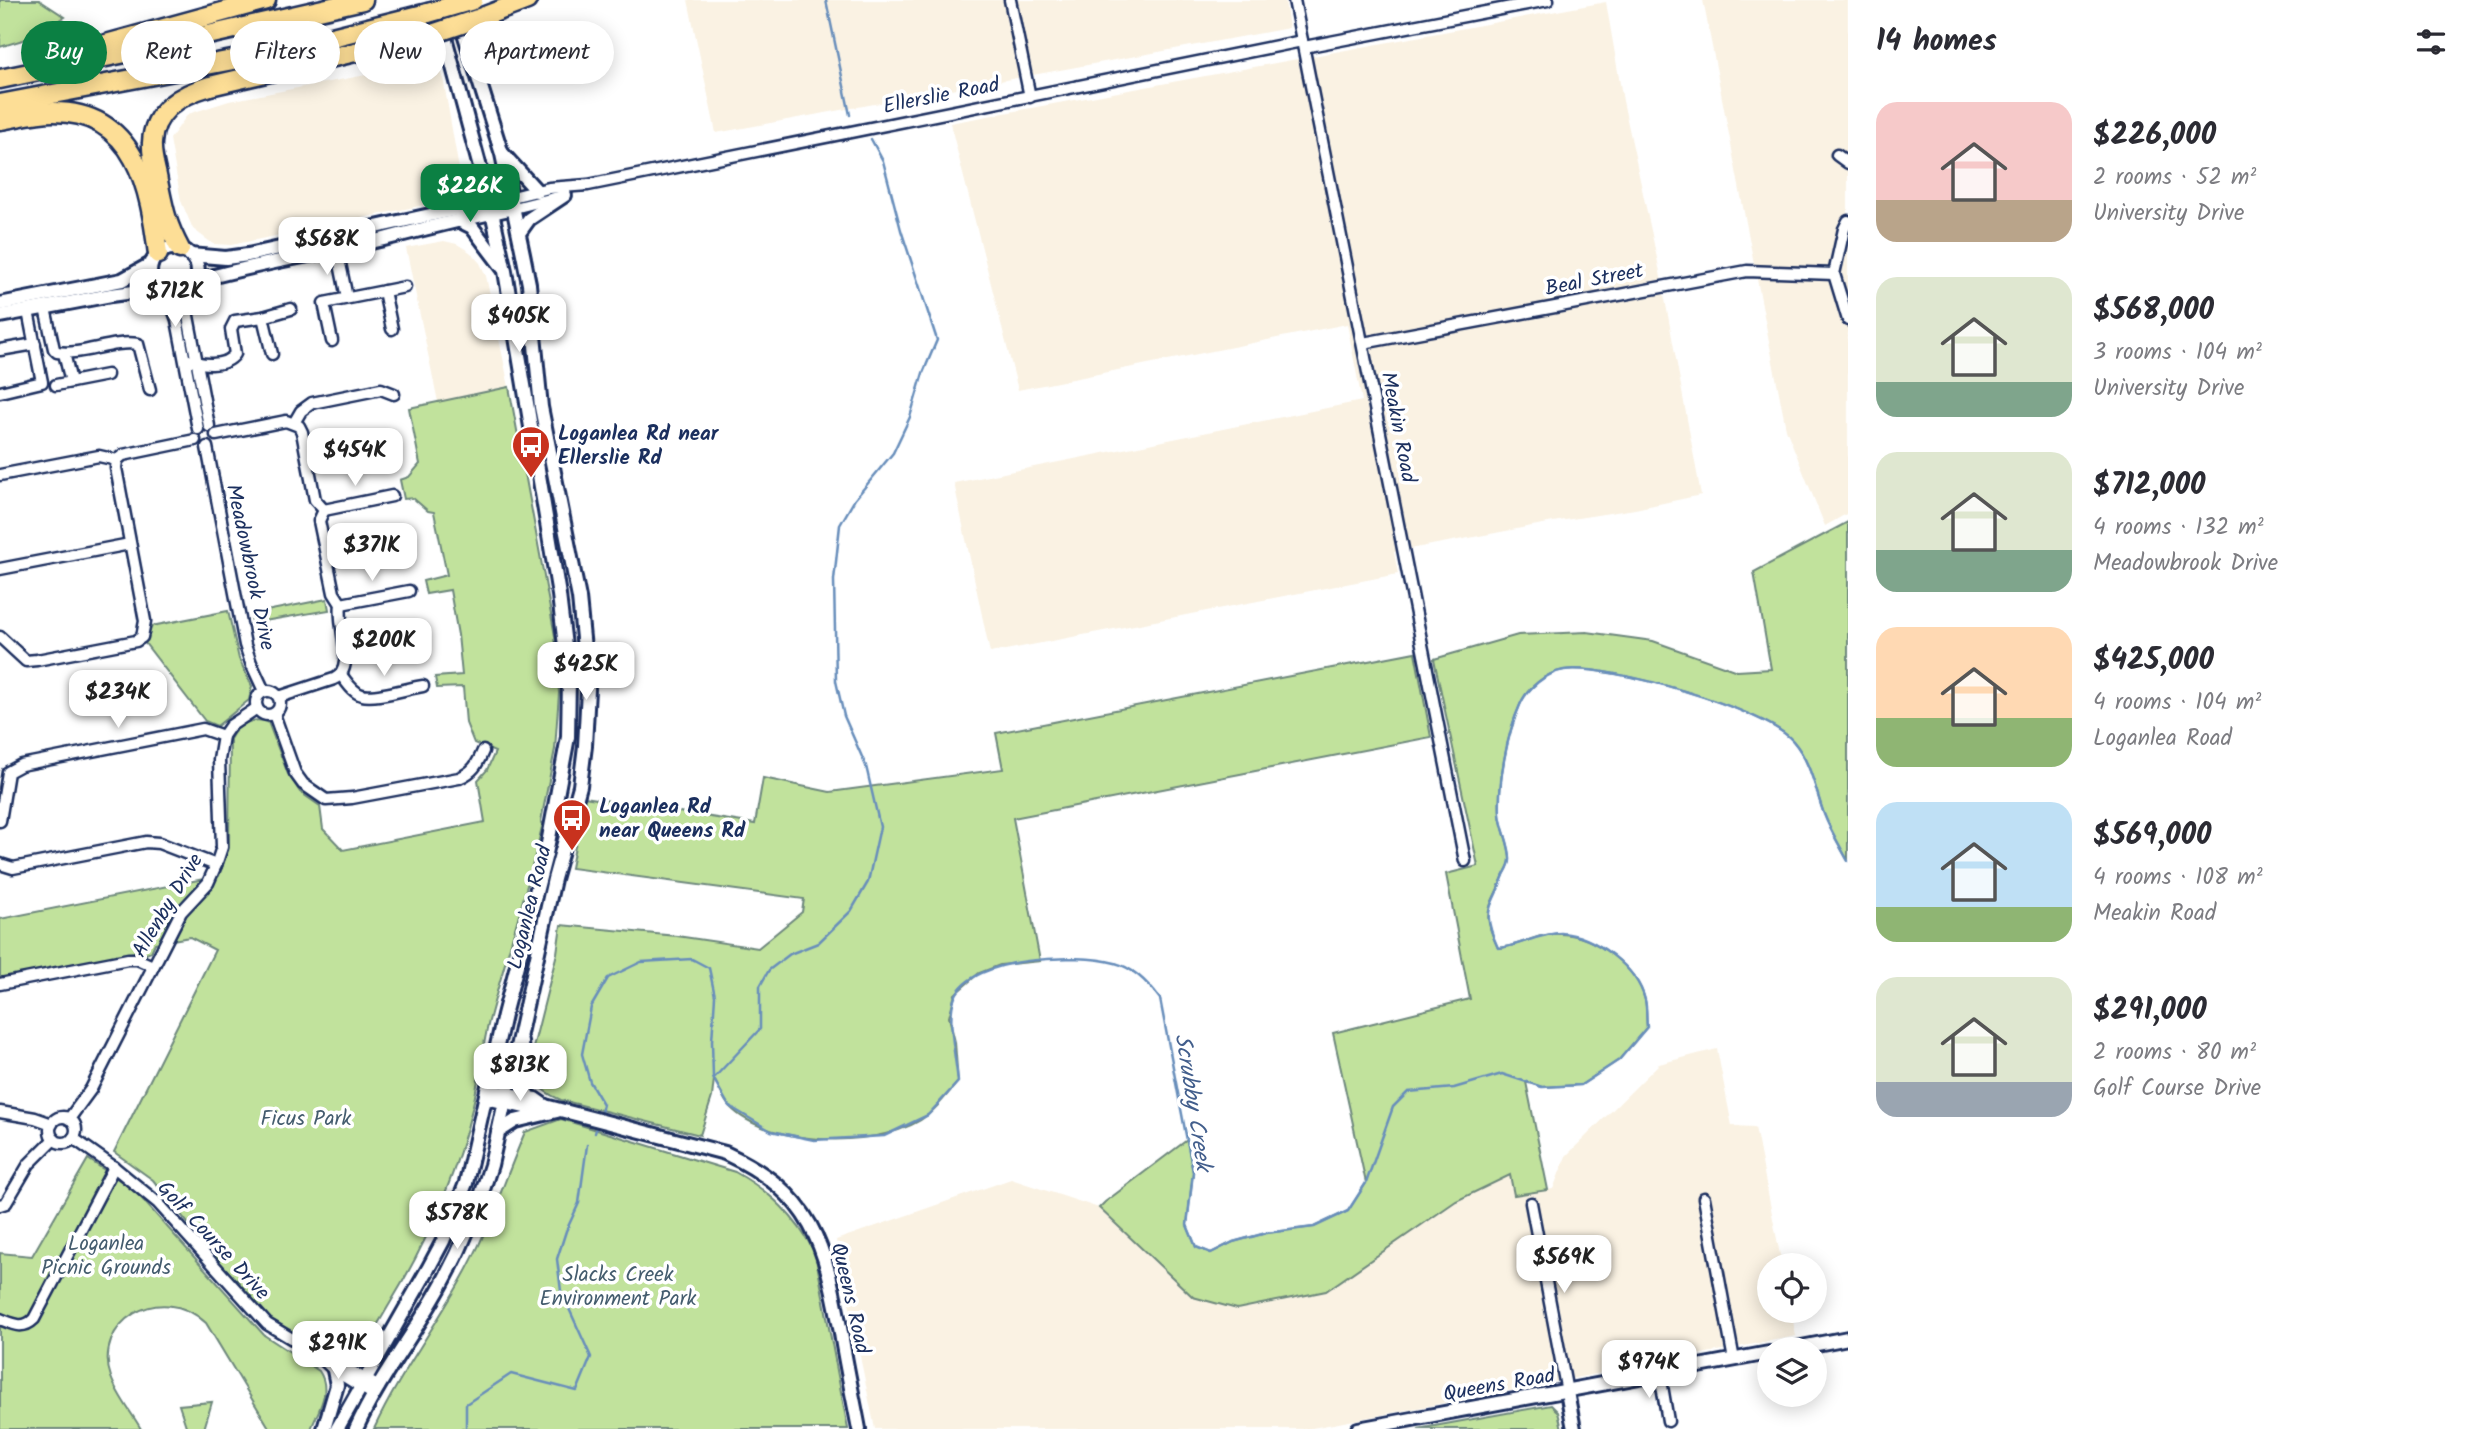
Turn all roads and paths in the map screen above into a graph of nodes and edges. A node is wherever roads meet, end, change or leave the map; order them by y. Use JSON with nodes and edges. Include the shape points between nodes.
{"nodes":[{"id":1,"x":267,"y":0,"type":"edge"},
{"id":2,"x":363,"y":0,"type":"edge"},
{"id":3,"x":474,"y":0,"type":"edge"},
{"id":4,"x":527,"y":0,"type":"edge"},
{"id":5,"x":1010,"y":0,"type":"edge"},
{"id":6,"x":1294,"y":0,"type":"edge"},
{"id":7,"x":1548,"y":0,"type":"edge"},
{"id":8,"x":446,"y":34,"type":"edge"},
{"id":9,"x":1303,"y":44,"type":"junction"},
{"id":10,"x":354,"y":55,"type":"edge"},
{"id":11,"x":446,"y":59,"type":"edge"},
{"id":12,"x":9,"y":77,"type":"edge"},
{"id":13,"x":480,"y":84,"type":"edge"},
{"id":14,"x":1030,"y":97,"type":"junction"},
{"id":15,"x":0,"y":104,"type":"edge"},
{"id":16,"x":0,"y":120,"type":"edge"},
{"id":17,"x":502,"y":154,"type":"junction"},
{"id":18,"x":1837,"y":155,"type":"dead end"},
{"id":19,"x":1848,"y":163,"type":"edge"},
{"id":20,"x":481,"y":169,"type":"junction"},
{"id":21,"x":588,"y":185,"type":"junction"},
{"id":22,"x":537,"y":191,"type":"junction"},
{"id":23,"x":565,"y":195,"type":"junction"},
{"id":24,"x":513,"y":202,"type":"junction"},
{"id":25,"x":491,"y":207,"type":"junction"},
{"id":26,"x":444,"y":212,"type":"junction"},
{"id":27,"x":458,"y":219,"type":"junction"},
{"id":28,"x":1848,"y":221,"type":"edge"},
{"id":29,"x":519,"y":233,"type":"junction"},
{"id":30,"x":337,"y":249,"type":"junction"},
{"id":31,"x":185,"y":252,"type":"junction"},
{"id":32,"x":155,"y":259,"type":"junction"},
{"id":33,"x":505,"y":271,"type":"junction"},
{"id":34,"x":1835,"y":274,"type":"junction"},
{"id":35,"x":192,"y":286,"type":"junction"},
{"id":36,"x":405,"y":287,"type":"dead end"},
{"id":37,"x":384,"y":291,"type":"junction"},
{"id":38,"x":163,"y":292,"type":"junction"},
{"id":39,"x":347,"y":298,"type":"junction"},
{"id":40,"x":0,"y":304,"type":"edge"},
{"id":41,"x":45,"y":308,"type":"junction"},
{"id":42,"x":291,"y":309,"type":"dead end"},
{"id":43,"x":28,"y":311,"type":"junction"},
{"id":44,"x":0,"y":316,"type":"edge"},
{"id":45,"x":263,"y":317,"type":"junction"},
{"id":46,"x":1848,"y":320,"type":"edge"},
{"id":47,"x":392,"y":329,"type":"dead end"},
{"id":48,"x":332,"y":341,"type":"dead end"},
{"id":49,"x":1363,"y":343,"type":"junction"},
{"id":50,"x":35,"y":344,"type":"junction"},
{"id":51,"x":0,"y":351,"type":"edge"},
{"id":52,"x":64,"y":354,"type":"junction"},
{"id":53,"x":272,"y":354,"type":"dead end"},
{"id":54,"x":186,"y":359,"type":"junction"},
{"id":55,"x":197,"y":364,"type":"junction"},
{"id":56,"x":107,"y":374,"type":"dead end"},
{"id":57,"x":71,"y":382,"type":"junction"},
{"id":58,"x":56,"y":385,"type":"dead end"},
{"id":59,"x":150,"y":390,"type":"dead end"},
{"id":60,"x":0,"y":392,"type":"edge"},
{"id":61,"x":394,"y":394,"type":"dead end"},
{"id":62,"x":294,"y":423,"type":"junction"},
{"id":63,"x":198,"y":429,"type":"junction"},
{"id":64,"x":213,"y":431,"type":"junction"},
{"id":65,"x":195,"y":440,"type":"junction"},
{"id":66,"x":207,"y":447,"type":"junction"},
{"id":67,"x":117,"y":460,"type":"junction"},
{"id":68,"x":0,"y":475,"type":"edge"},
{"id":69,"x":392,"y":496,"type":"dead end"},
{"id":70,"x":324,"y":510,"type":"junction"},
{"id":71,"x":130,"y":544,"type":"junction"},
{"id":72,"x":0,"y":569,"type":"edge"},
{"id":73,"x":409,"y":592,"type":"dead end"},
{"id":74,"x":341,"y":604,"type":"junction"},
{"id":75,"x":0,"y":637,"type":"edge"},
{"id":76,"x":341,"y":675,"type":"junction"},
{"id":77,"x":423,"y":685,"type":"dead end"},
{"id":78,"x":264,"y":691,"type":"junction"},
{"id":79,"x":279,"y":697,"type":"junction"},
{"id":80,"x":257,"y":708,"type":"junction"},
{"id":81,"x":274,"y":713,"type":"junction"},
{"id":82,"x":223,"y":736,"type":"junction"},
{"id":83,"x":483,"y":751,"type":"dead end"},
{"id":84,"x":0,"y":821,"type":"edge"},
{"id":85,"x":1465,"y":861,"type":"dead end"},
{"id":86,"x":0,"y":864,"type":"edge"},
{"id":87,"x":216,"y":865,"type":"junction"},
{"id":88,"x":153,"y":966,"type":"junction"},
{"id":89,"x":0,"y":984,"type":"edge"},
{"id":90,"x":520,"y":1030,"type":"junction"},
{"id":91,"x":487,"y":1094,"type":"junction"},
{"id":92,"x":505,"y":1098,"type":"junction"},
{"id":93,"x":528,"y":1098,"type":"junction"},
{"id":94,"x":545,"y":1106,"type":"junction"},
{"id":95,"x":561,"y":1111,"type":"junction"},
{"id":96,"x":0,"y":1112,"type":"edge"},
{"id":97,"x":69,"y":1119,"type":"junction"},
{"id":98,"x":52,"y":1124,"type":"junction"},
{"id":99,"x":498,"y":1132,"type":"junction"},
{"id":100,"x":73,"y":1138,"type":"junction"},
{"id":101,"x":54,"y":1139,"type":"junction"},
{"id":102,"x":114,"y":1167,"type":"junction"},
{"id":103,"x":1704,"y":1198,"type":"dead end"},
{"id":104,"x":1531,"y":1203,"type":"dead end"},
{"id":105,"x":0,"y":1205,"type":"edge"},
{"id":106,"x":0,"y":1319,"type":"edge"},
{"id":107,"x":1848,"y":1338,"type":"edge"},
{"id":108,"x":1827,"y":1342,"type":"edge"},
{"id":109,"x":380,"y":1352,"type":"junction"},
{"id":110,"x":1757,"y":1355,"type":"edge"},
{"id":111,"x":320,"y":1356,"type":"junction"},
{"id":112,"x":1734,"y":1360,"type":"junction"},
{"id":113,"x":334,"y":1370,"type":"junction"},
{"id":114,"x":1660,"y":1374,"type":"junction"},
{"id":115,"x":362,"y":1383,"type":"junction"},
{"id":116,"x":376,"y":1391,"type":"junction"},
{"id":117,"x":1567,"y":1392,"type":"junction"},
{"id":118,"x":1668,"y":1421,"type":"dead end"},
{"id":119,"x":324,"y":1429,"type":"edge"},
{"id":120,"x":337,"y":1429,"type":"edge"},
{"id":121,"x":356,"y":1429,"type":"edge"},
{"id":122,"x":859,"y":1429,"type":"edge"},
{"id":123,"x":1358,"y":1429,"type":"edge"},
{"id":124,"x":1574,"y":1429,"type":"edge"}],
"edges":[{"from":1,"to":12,"type":"highway","via":[[60,57]]},
{"from":2,"to":12,"type":"highway"},
{"from":3,"to":15,"type":"highway","bridge":true,"via":[[264,54]]},
{"from":4,"to":8,"type":"highway","bridge":true},
{"from":5,"to":14,"type":"street"},
{"from":6,"to":9,"type":"street","name":"Meakin Road"},
{"from":7,"to":9,"type":"street","name":"Ellerslie Road"},
{"from":9,"to":14,"type":"street","name":"Ellerslie Road"},
{"from":9,"to":49,"type":"street","name":"Meakin Road"},
{"from":10,"to":31,"type":"highway","via":[[210,86],[172,103],[158,123],[152,144],[166,221]]},
{"from":11,"to":20,"type":"main road","name":"Loganlea Road"},
{"from":13,"to":17,"type":"main road","name":"Loganlea Road"},
{"from":14,"to":21,"type":"street","name":"Ellerslie Road"},
{"from":16,"to":32,"type":"highway","via":[[69,113],[115,134],[142,174]]},
{"from":17,"to":22,"type":"main road"},
{"from":17,"to":24,"type":"main road","name":"Loganlea Road"},
{"from":18,"to":19,"type":"street"},
{"from":20,"to":25,"type":"main road","name":"Loganlea Road"},
{"from":20,"to":26,"type":"main road","via":[[471,190]]},
{"from":21,"to":22,"type":"street","name":"Ellerslie Road"},
{"from":21,"to":23,"type":"street","name":"Ellerslie Road"},
{"from":22,"to":24,"type":"street","name":"Ellerslie Road"},
{"from":23,"to":24,"type":"street","name":"Ellerslie Road"},
{"from":23,"to":29,"type":"main road","via":[[529,219]]},
{"from":24,"to":25,"type":"main road"},
{"from":24,"to":29,"type":"main road","name":"Loganlea Road"},
{"from":25,"to":26,"type":"main road"},
{"from":25,"to":27,"type":"main road"},
{"from":25,"to":33,"type":"main road","name":"Loganlea Road"},
{"from":26,"to":31,"type":"main road","via":[[248,255],[226,258]]},
{"from":27,"to":30,"type":"main road"},
{"from":27,"to":33,"type":"main road","via":[[472,227]]},
{"from":28,"to":34,"type":"street"},
{"from":29,"to":90,"type":"main road","name":"Loganlea Road","via":[[543,419],[584,629],[588,689],[579,786]]},
{"from":30,"to":35,"type":"main road","via":[[230,271]]},
{"from":30,"to":39,"type":"street"},
{"from":31,"to":32,"type":"main road","via":[[172,248]]},
{"from":31,"to":35,"type":"main road","via":[[197,267]]},
{"from":32,"to":38,"type":"main road","via":[[150,278]]},
{"from":32,"to":40,"type":"main road","via":[[121,280]]},
{"from":33,"to":91,"type":"main road","name":"Loganlea Road","via":[[559,595],[569,708],[554,822]]},
{"from":34,"to":46,"type":"street"},
{"from":34,"to":49,"type":"street","name":"Beal Street","via":[[1747,271]]},
{"from":35,"to":38,"type":"main road","via":[[182,294]]},
{"from":35,"to":55,"type":"street","via":[[188,316]]},
{"from":36,"to":37,"type":"street"},
{"from":37,"to":39,"type":"street"},
{"from":37,"to":47,"type":"street"},
{"from":38,"to":41,"type":"main road","via":[[122,293]]},
{"from":38,"to":54,"type":"street","via":[[177,320]]},
{"from":39,"to":48,"type":"street","via":[[324,303]]},
{"from":41,"to":43,"type":"main road"},
{"from":41,"to":52,"type":"street","via":[[54,349]]},
{"from":42,"to":45,"type":"street"},
{"from":43,"to":44,"type":"main road"},
{"from":43,"to":50,"type":"street"},
{"from":45,"to":53,"type":"street"},
{"from":45,"to":55,"type":"street","via":[[231,324],[233,358]]},
{"from":49,"to":85,"type":"street","name":"Meakin Road"},
{"from":50,"to":51,"type":"street"},
{"from":50,"to":60,"type":"street","via":[[42,382]]},
{"from":52,"to":57,"type":"street"},
{"from":52,"to":59,"type":"street","via":[[138,344]]},
{"from":54,"to":55,"type":"street"},
{"from":54,"to":63,"type":"street"},
{"from":55,"to":64,"type":"street"},
{"from":56,"to":57,"type":"street"},
{"from":57,"to":58,"type":"street"},
{"from":61,"to":62,"type":"street","via":[[381,389],[312,403]]},
{"from":62,"to":64,"type":"street"},
{"from":62,"to":70,"type":"street","via":[[302,432],[315,500]]},
{"from":63,"to":64,"type":"street"},
{"from":63,"to":65,"type":"street"},
{"from":64,"to":66,"type":"street","via":[[215,442]]},
{"from":65,"to":66,"type":"street"},
{"from":65,"to":67,"type":"street","via":[[123,454]]},
{"from":66,"to":78,"type":"street","name":"Meadowbrook Drive","via":[[245,645]]},
{"from":67,"to":68,"type":"street","via":[[99,456]]},
{"from":67,"to":71,"type":"street"},
{"from":69,"to":70,"type":"street"},
{"from":70,"to":74,"type":"street","via":[[319,521],[334,593]]},
{"from":71,"to":72,"type":"street"},
{"from":71,"to":75,"type":"street","via":[[145,621],[142,637],[26,660]]},
{"from":73,"to":74,"type":"street"},
{"from":74,"to":76,"type":"street","via":[[346,663]]},
{"from":76,"to":77,"type":"street","via":[[352,689],[370,696]]},
{"from":76,"to":79,"type":"street"},
{"from":78,"to":79,"type":"street"},
{"from":78,"to":80,"type":"street"},
{"from":79,"to":81,"type":"street","via":[[281,704]]},
{"from":80,"to":81,"type":"street"},
{"from":80,"to":82,"type":"street"},
{"from":81,"to":83,"type":"street","via":[[295,773],[326,800],[459,778],[477,766]]},
{"from":82,"to":84,"type":"street","via":[[202,729],[14,767],[8,772]]},
{"from":82,"to":87,"type":"street","name":"Allenby Drive","via":[[219,760],[222,846]]},
{"from":86,"to":87,"type":"street","via":[[13,867],[146,842]]},
{"from":87,"to":88,"type":"street","name":"Allenby Drive","via":[[208,883],[181,912]]},
{"from":88,"to":89,"type":"street","via":[[128,959]]},
{"from":88,"to":97,"type":"street","name":"Allenby Drive","via":[[91,1089]]},
{"from":90,"to":92,"type":"main road","name":"Loganlea Road"},
{"from":90,"to":93,"type":"main road"},
{"from":91,"to":92,"type":"main road","name":"Queens Road"},
{"from":91,"to":109,"type":"main road","name":"Loganlea Road","via":[[457,1209]]},
{"from":92,"to":93,"type":"main road","name":"Queens Road"},
{"from":92,"to":94,"type":"main road","name":"Queens Road","via":[[533,1109]]},
{"from":92,"to":99,"type":"main road","name":"Loganlea Road"},
{"from":93,"to":94,"type":"main road","name":"Queens Road"},
{"from":94,"to":95,"type":"main road","name":"Queens Road"},
{"from":95,"to":99,"type":"main road","via":[[515,1121]]},
{"from":95,"to":122,"type":"main road","name":"Queens Road","via":[[725,1153],[748,1163],[790,1196],[819,1239],[828,1266]]},
{"from":96,"to":98,"type":"street"},
{"from":97,"to":98,"type":"street","via":[[58,1118]]},
{"from":97,"to":100,"type":"street","via":[[76,1128]]},
{"from":98,"to":101,"type":"street"},
{"from":99,"to":116,"type":"main road","name":"Loganlea Road","via":[[482,1194],[462,1244]]},
{"from":100,"to":101,"type":"street","via":[[62,1143]]},
{"from":100,"to":102,"type":"street","name":"Golf Course Drive"},
{"from":101,"to":105,"type":"street","via":[[29,1164],[13,1195]]},
{"from":102,"to":106,"type":"street","via":[[34,1319],[19,1326]]},
{"from":102,"to":111,"type":"street","name":"Golf Course Drive","via":[[158,1203],[267,1324]]},
{"from":103,"to":112,"type":"street"},
{"from":104,"to":117,"type":"street"},
{"from":107,"to":108,"type":"main road"},
{"from":109,"to":111,"type":"main road","via":[[362,1359],[325,1352]]},
{"from":109,"to":115,"type":"main road","name":"Loganlea Road"},
{"from":110,"to":112,"type":"main road","name":"Queens Road"},
{"from":111,"to":113,"type":"street","name":"Golf Course Drive"},
{"from":111,"to":115,"type":"street","name":"Golf Course Drive"},
{"from":112,"to":114,"type":"main road","name":"Queens Road"},
{"from":113,"to":115,"type":"street","name":"Golf Course Drive"},
{"from":113,"to":119,"type":"main road","via":[[337,1385]]},
{"from":114,"to":117,"type":"main road","name":"Queens Road"},
{"from":114,"to":118,"type":"street"},
{"from":115,"to":116,"type":"street","name":"Golf Course Drive"},
{"from":115,"to":120,"type":"main road","name":"Loganlea Road"},
{"from":116,"to":121,"type":"main road","name":"Loganlea Road"},
{"from":117,"to":123,"type":"main road","name":"Queens Road"},
{"from":117,"to":124,"type":"main road"}]}
